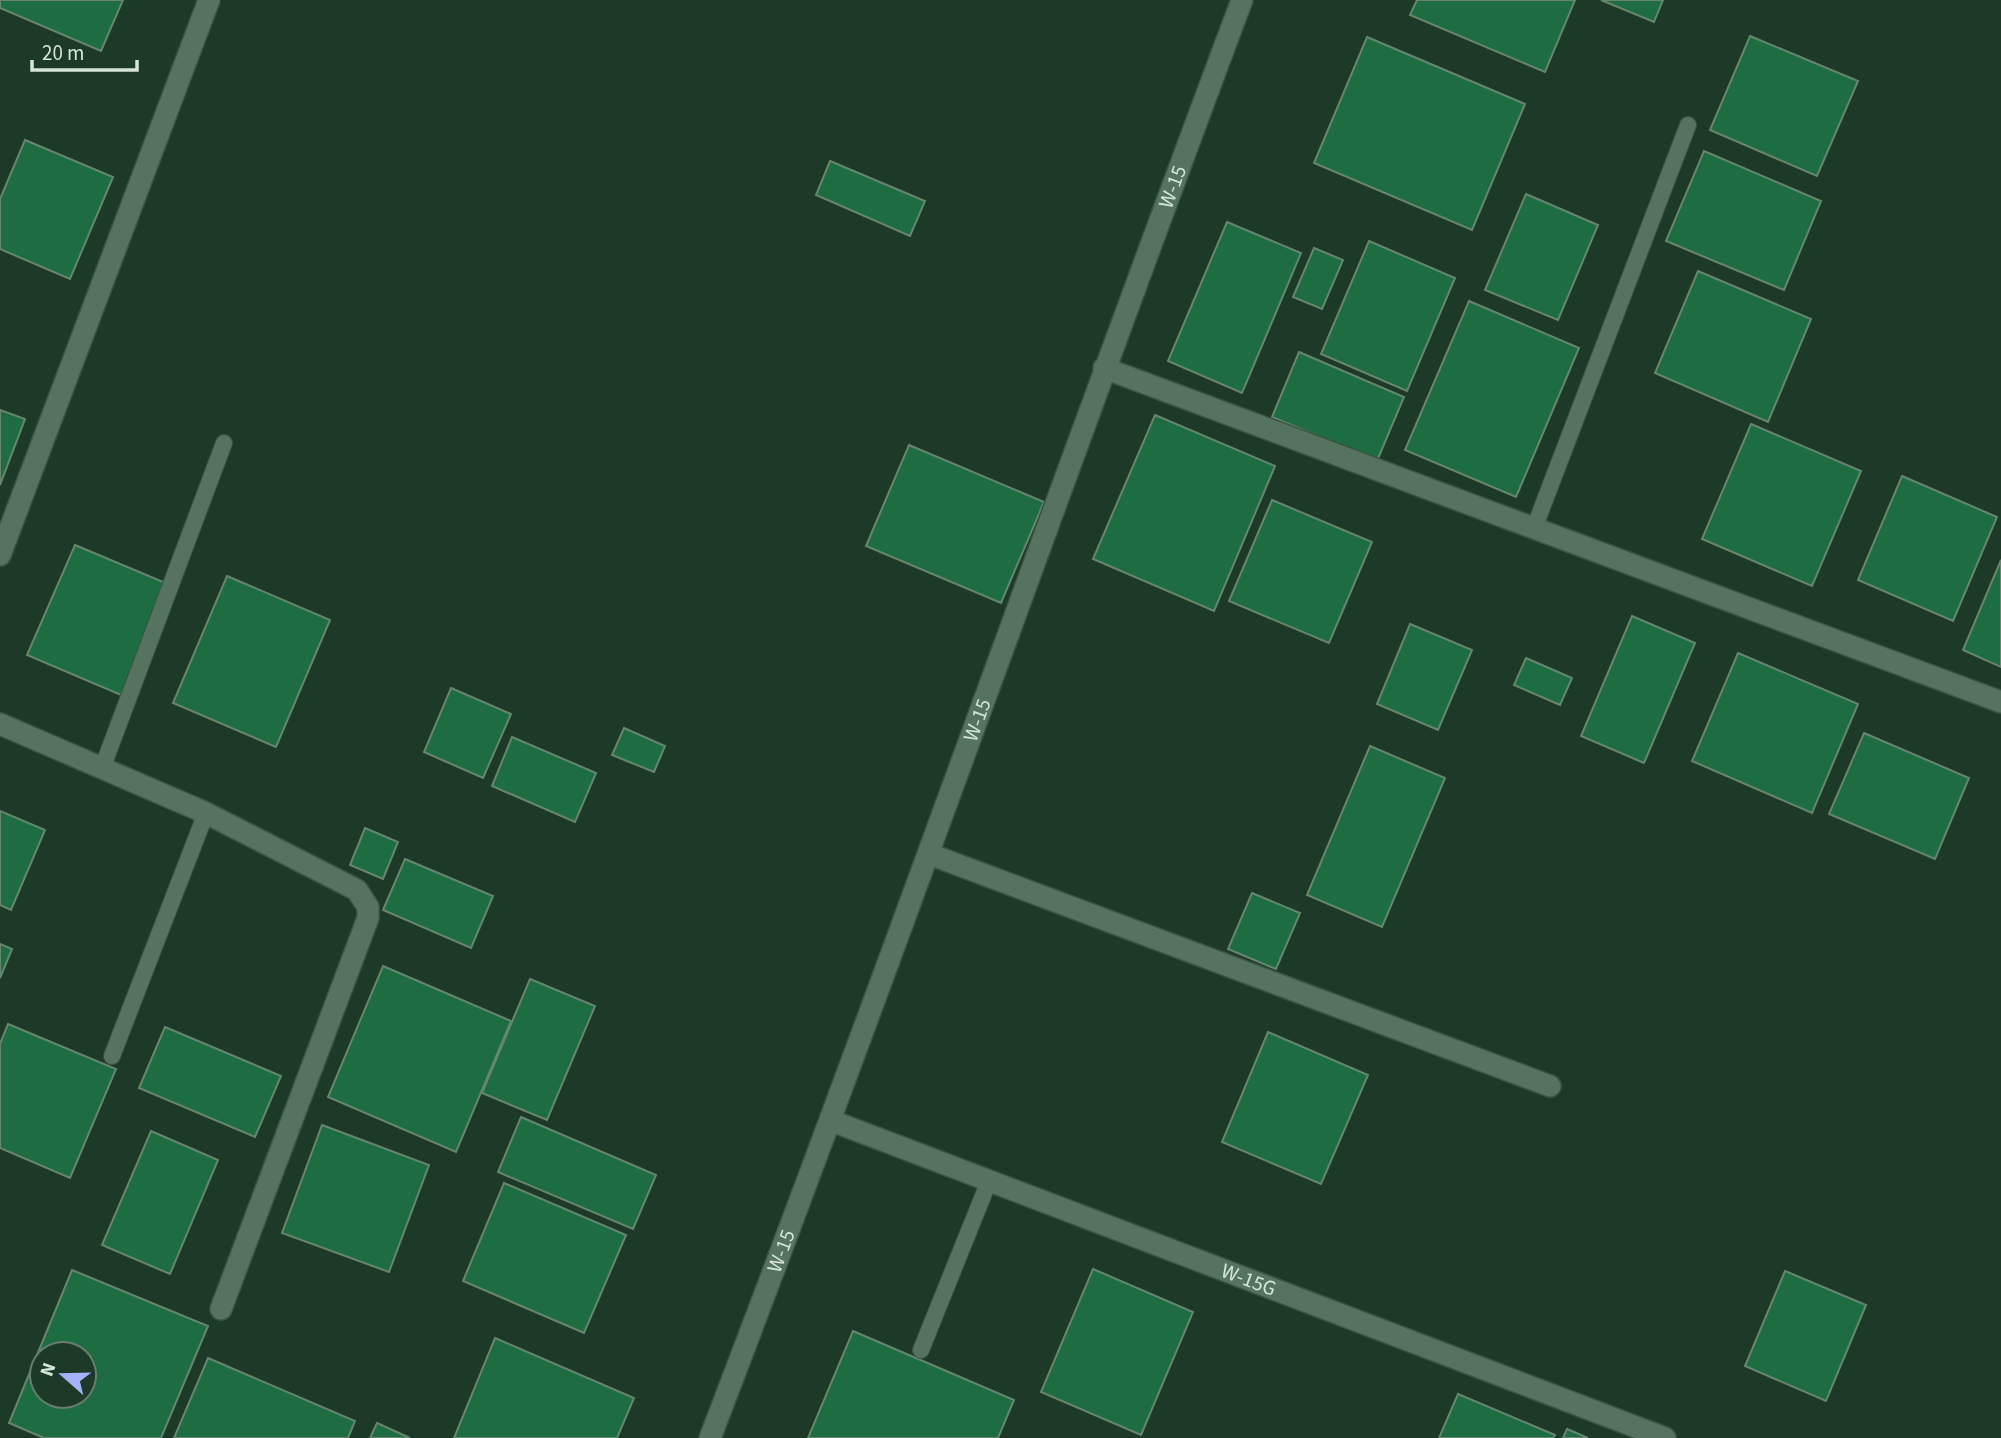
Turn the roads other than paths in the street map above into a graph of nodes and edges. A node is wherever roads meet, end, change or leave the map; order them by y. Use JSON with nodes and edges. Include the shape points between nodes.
{"nodes":[{"id":1,"x":209,"y":0,"type":"edge"},
{"id":2,"x":1242,"y":0,"type":"edge"},
{"id":3,"x":1688,"y":125,"type":"dead end"},
{"id":4,"x":1104,"y":368,"type":"junction"},
{"id":5,"x":224,"y":443,"type":"dead end"},
{"id":6,"x":1535,"y":526,"type":"junction"},
{"id":7,"x":0,"y":555,"type":"edge"},
{"id":8,"x":2001,"y":702,"type":"edge"},
{"id":9,"x":0,"y":724,"type":"edge"},
{"id":10,"x":103,"y":766,"type":"junction"},
{"id":11,"x":206,"y":813,"type":"junction"},
{"id":12,"x":929,"y":854,"type":"junction"},
{"id":13,"x":111,"y":1056,"type":"dead end"},
{"id":14,"x":1550,"y":1086,"type":"dead end"},
{"id":15,"x":831,"y":1121,"type":"junction"},
{"id":16,"x":989,"y":1181,"type":"junction"},
{"id":17,"x":221,"y":1309,"type":"dead end"},
{"id":18,"x":921,"y":1350,"type":"dead end"},
{"id":19,"x":710,"y":1438,"type":"edge"},
{"id":20,"x":1665,"y":1438,"type":"edge"}],
"edges":[{"from":1,"to":7,"type":"street"},
{"from":2,"to":4,"type":"street","name":"W-15"},
{"from":3,"to":6,"type":"lane"},
{"from":4,"to":6,"type":"street"},
{"from":4,"to":12,"type":"street","name":"W-15"},
{"from":5,"to":10,"type":"lane"},
{"from":6,"to":8,"type":"street"},
{"from":9,"to":10,"type":"street"},
{"from":10,"to":11,"type":"street"},
{"from":11,"to":13,"type":"lane"},
{"from":11,"to":17,"type":"street","via":[[357,890],[369,907]]},
{"from":12,"to":14,"type":"street"},
{"from":12,"to":15,"type":"street","name":"W-15"},
{"from":15,"to":16,"type":"street","name":"W-15G"},
{"from":15,"to":19,"type":"street","name":"W-15"},
{"from":16,"to":18,"type":"lane"},
{"from":16,"to":20,"type":"street","name":"W-15G"}]}
